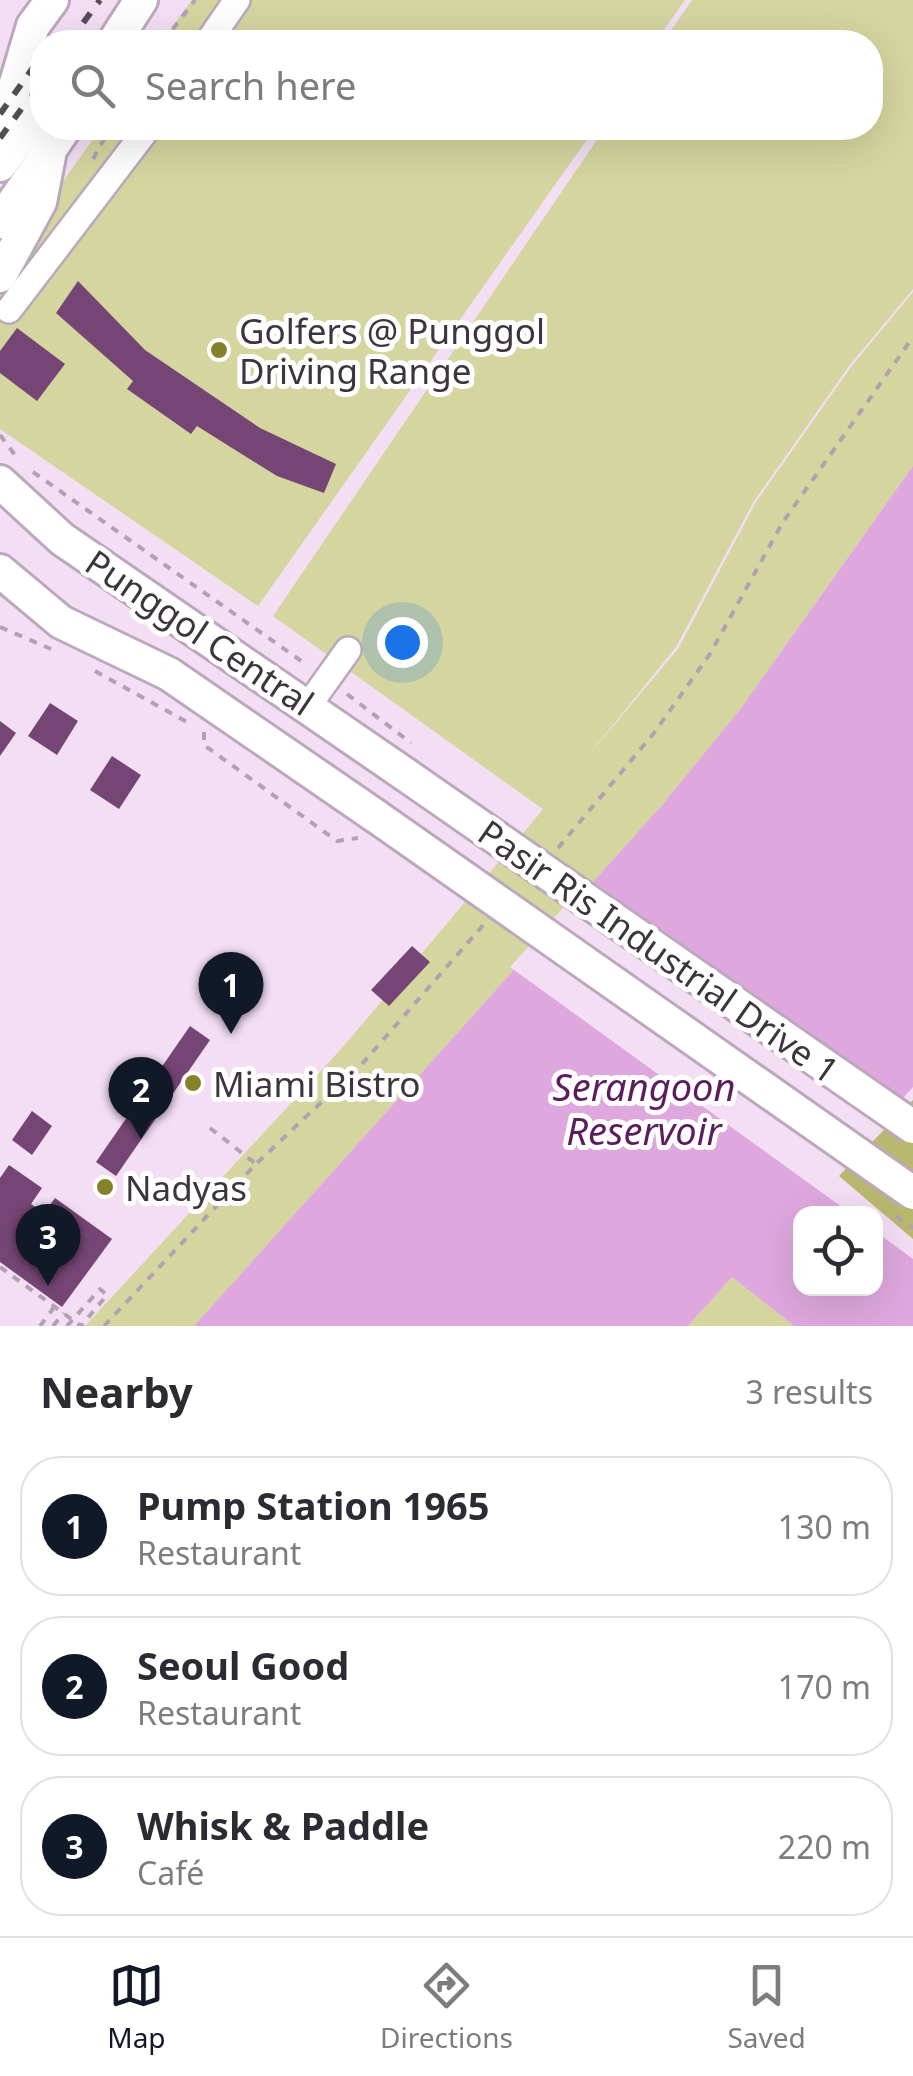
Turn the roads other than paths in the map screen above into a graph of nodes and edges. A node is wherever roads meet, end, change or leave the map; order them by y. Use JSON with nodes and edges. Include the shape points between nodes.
{"nodes":[{"id":1,"x":52,"y":0,"type":"edge"},
{"id":2,"x":140,"y":0,"type":"edge"},
{"id":3,"x":237,"y":0,"type":"edge"},
{"id":4,"x":32,"y":30,"type":"edge"},
{"id":5,"x":121,"y":30,"type":"edge"},
{"id":6,"x":216,"y":30,"type":"edge"},
{"id":7,"x":30,"y":42,"type":"edge"},
{"id":8,"x":18,"y":104,"type":"edge"},
{"id":9,"x":0,"y":136,"type":"edge"},
{"id":10,"x":139,"y":140,"type":"edge"},
{"id":11,"x":57,"y":142,"type":"edge"},
{"id":12,"x":0,"y":164,"type":"edge"},
{"id":13,"x":0,"y":222,"type":"edge"},
{"id":14,"x":0,"y":276,"type":"edge"},
{"id":15,"x":9,"y":310,"type":"dead end"},
{"id":16,"x":17,"y":471,"type":"edge"},
{"id":17,"x":0,"y":572,"type":"edge"},
{"id":18,"x":348,"y":650,"type":"dead end"},
{"id":19,"x":318,"y":693,"type":"junction"},
{"id":20,"x":409,"y":760,"type":"joint"},
{"id":21,"x":368,"y":828,"type":"joint"},
{"id":22,"x":913,"y":1127,"type":"edge"},
{"id":23,"x":913,"y":1192,"type":"edge"}],
"edges":[{"from":1,"to":4,"type":"main road"},
{"from":2,"to":5,"type":"main road"},
{"from":3,"to":6,"type":"lane"},
{"from":7,"to":8,"type":"main road"},
{"from":8,"to":9,"type":"main road"},
{"from":8,"to":12,"type":"main road"},
{"from":10,"to":15,"type":"lane"},
{"from":11,"to":13,"type":"main road"},
{"from":11,"to":14,"type":"main road","via":[[40,202]]},
{"from":16,"to":19,"type":"main road","name":"Punggol Central","via":[[62,539]]},
{"from":17,"to":21,"type":"main road","name":"Punggol Central","via":[[61,622],[169,674]]},
{"from":18,"to":19,"type":"lane"},
{"from":19,"to":20,"type":"main road","name":"Punggol Central"},
{"from":20,"to":22,"type":"main road","name":"Pasir Ris Industrial Drive 1","bridge":true},
{"from":21,"to":23,"type":"main road","name":"Pasir Ris Industrial Drive 1","bridge":true}]}
